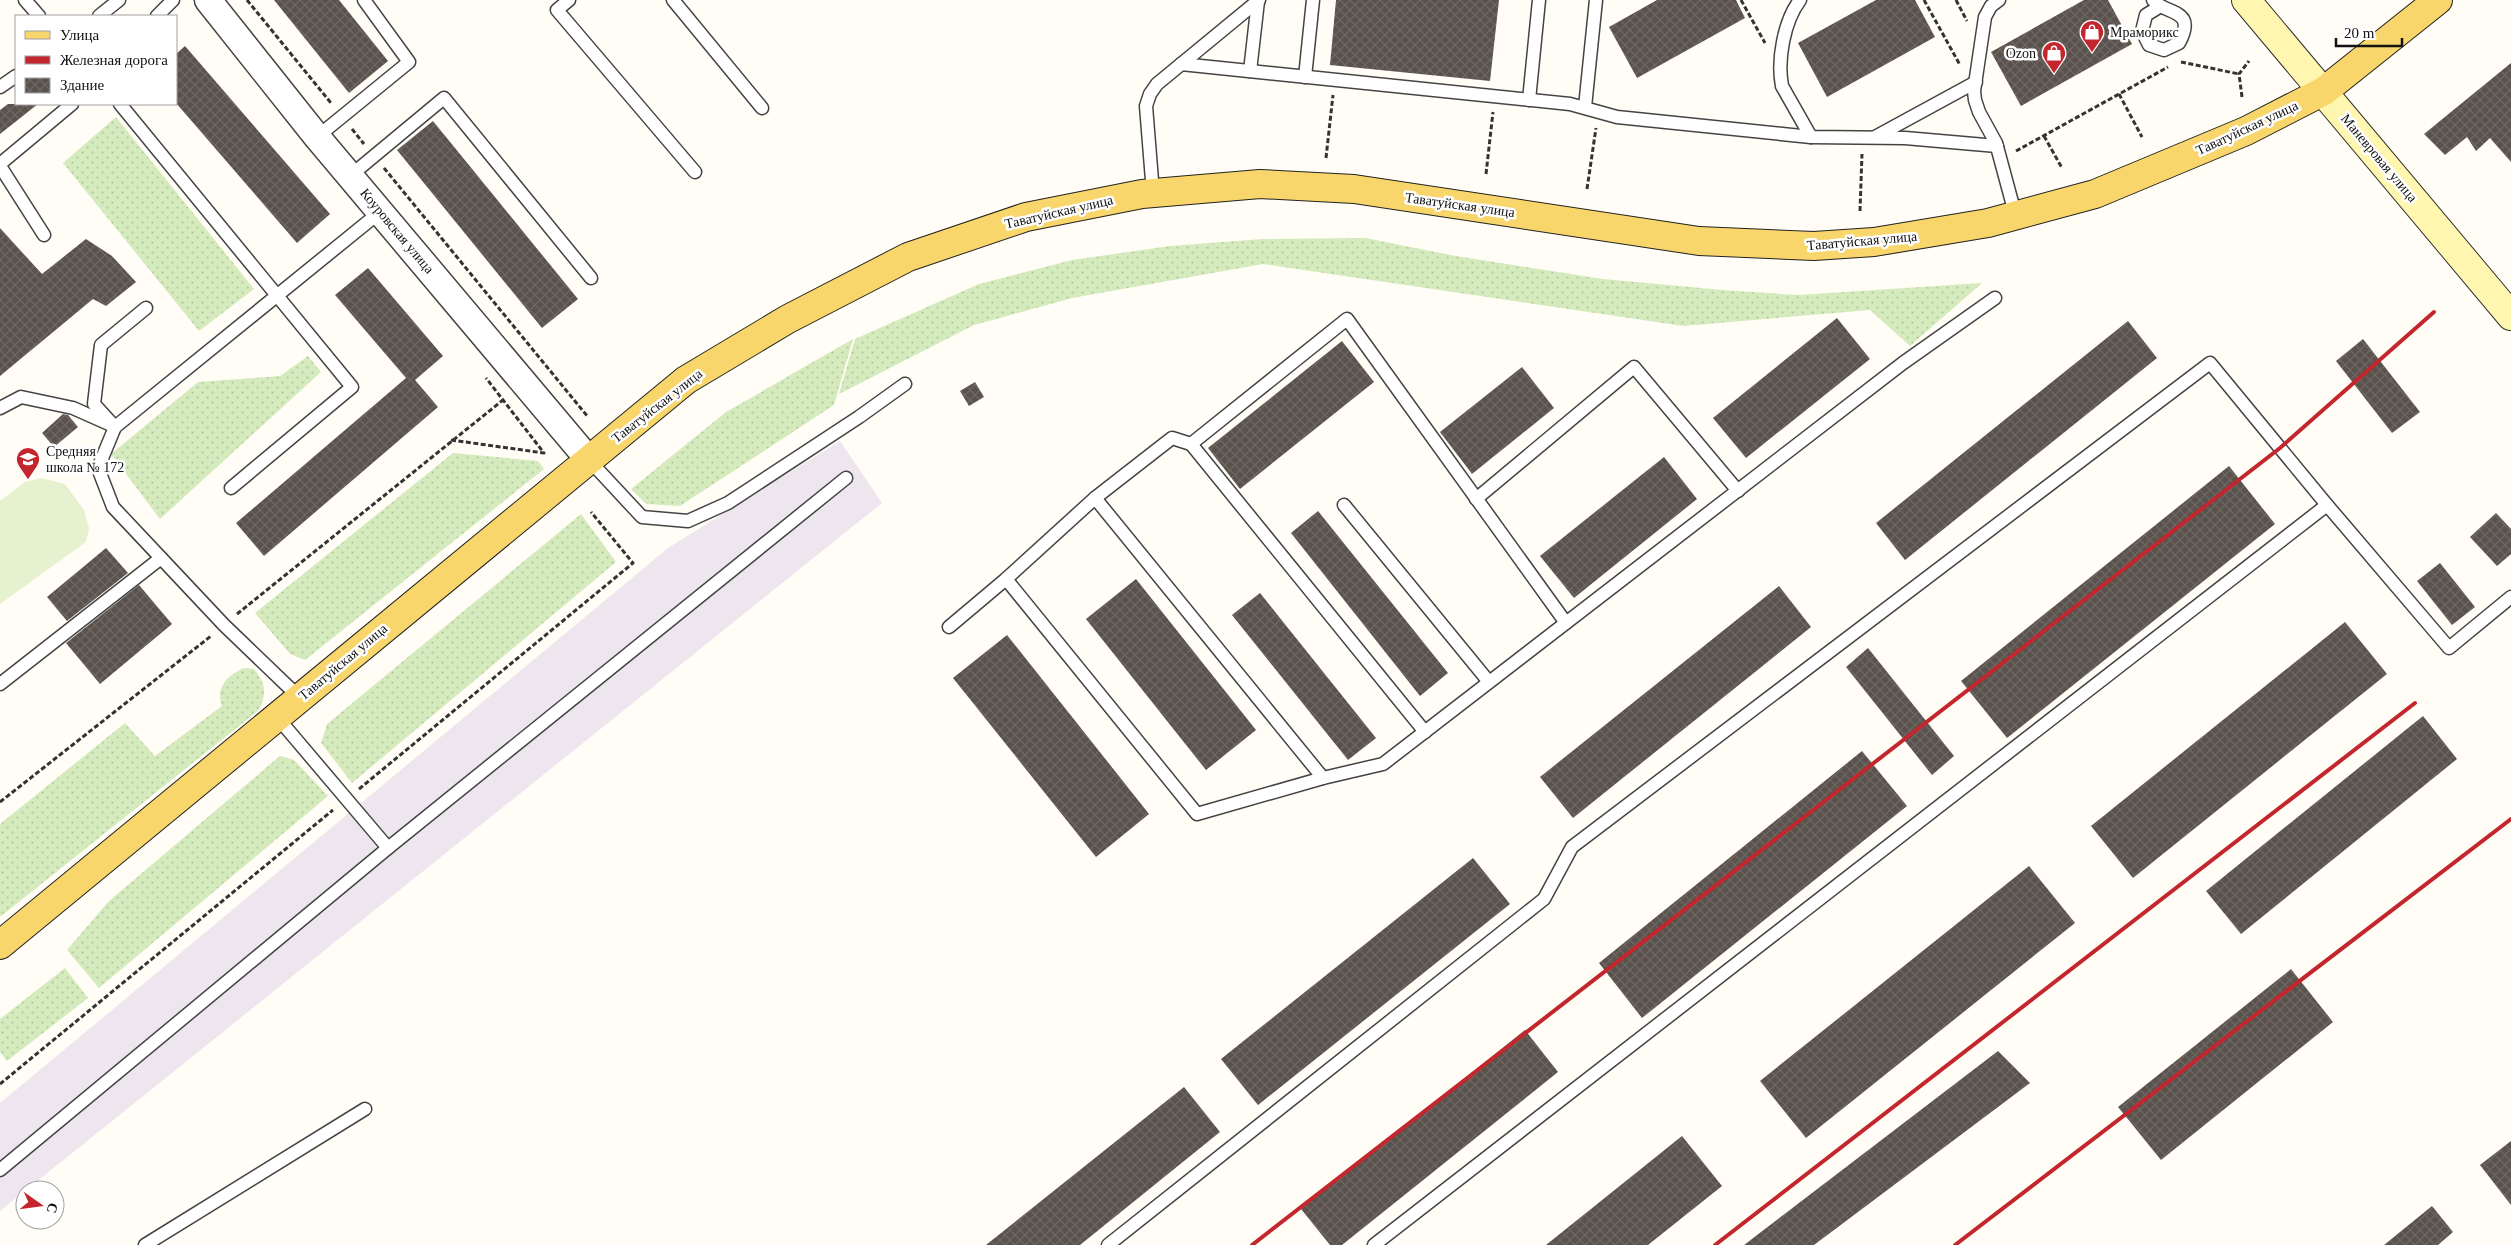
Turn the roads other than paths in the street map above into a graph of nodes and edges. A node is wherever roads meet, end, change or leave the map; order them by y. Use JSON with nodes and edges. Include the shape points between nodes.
{"nodes":[{"id":1,"x":26,"y":0,"type":"edge"},
{"id":2,"x":120,"y":0,"type":"edge"},
{"id":3,"x":173,"y":0,"type":"edge"},
{"id":4,"x":208,"y":0,"type":"edge"},
{"id":5,"x":364,"y":0,"type":"edge"},
{"id":6,"x":569,"y":0,"type":"edge"},
{"id":7,"x":673,"y":0,"type":"edge"},
{"id":8,"x":1258,"y":0,"type":"edge"},
{"id":9,"x":1313,"y":0,"type":"edge"},
{"id":10,"x":1539,"y":0,"type":"edge"},
{"id":11,"x":1596,"y":0,"type":"edge"},
{"id":12,"x":1800,"y":0,"type":"edge"},
{"id":13,"x":2000,"y":0,"type":"edge"},
{"id":14,"x":2246,"y":0,"type":"edge"},
{"id":15,"x":2438,"y":0,"type":"edge"},
{"id":16,"x":38,"y":15,"type":"edge"},
{"id":17,"x":100,"y":15,"type":"edge"},
{"id":18,"x":158,"y":15,"type":"edge"},
{"id":19,"x":1181,"y":64,"type":"junction"},
{"id":20,"x":1250,"y":71,"type":"junction"},
{"id":21,"x":15,"y":77,"type":"edge"},
{"id":22,"x":1305,"y":77,"type":"junction"},
{"id":23,"x":1973,"y":83,"type":"junction"},
{"id":24,"x":0,"y":87,"type":"edge"},
{"id":25,"x":2324,"y":91,"type":"junction"},
{"id":26,"x":1529,"y":100,"type":"junction"},
{"id":27,"x":71,"y":105,"type":"edge"},
{"id":28,"x":121,"y":105,"type":"edge"},
{"id":29,"x":1585,"y":107,"type":"junction"},
{"id":30,"x":762,"y":108,"type":"dead end"},
{"id":31,"x":317,"y":137,"type":"junction"},
{"id":32,"x":1810,"y":137,"type":"junction"},
{"id":33,"x":1868,"y":138,"type":"junction"},
{"id":34,"x":1996,"y":146,"type":"junction"},
{"id":35,"x":0,"y":165,"type":"edge"},
{"id":36,"x":695,"y":172,"type":"dead end"},
{"id":37,"x":350,"y":176,"type":"junction"},
{"id":38,"x":1153,"y":193,"type":"junction"},
{"id":39,"x":380,"y":212,"type":"junction"},
{"id":40,"x":2016,"y":216,"type":"junction"},
{"id":41,"x":44,"y":235,"type":"dead end"},
{"id":42,"x":591,"y":278,"type":"dead end"},
{"id":43,"x":277,"y":296,"type":"junction"},
{"id":44,"x":1994,"y":298,"type":"dead end"},
{"id":45,"x":146,"y":308,"type":"dead end"},
{"id":46,"x":2511,"y":316,"type":"edge"},
{"id":47,"x":905,"y":384,"type":"dead end"},
{"id":48,"x":0,"y":408,"type":"edge"},
{"id":49,"x":115,"y":427,"type":"junction"},
{"id":50,"x":1191,"y":444,"type":"junction"},
{"id":51,"x":590,"y":460,"type":"junction"},
{"id":52,"x":846,"y":478,"type":"dead end"},
{"id":53,"x":231,"y":488,"type":"dead end"},
{"id":54,"x":1738,"y":490,"type":"junction"},
{"id":55,"x":1095,"y":498,"type":"junction"},
{"id":56,"x":1476,"y":498,"type":"junction"},
{"id":57,"x":1344,"y":505,"type":"dead end"},
{"id":58,"x":2326,"y":505,"type":"junction"},
{"id":59,"x":161,"y":558,"type":"junction"},
{"id":60,"x":1006,"y":580,"type":"junction"},
{"id":61,"x":2511,"y":596,"type":"edge"},
{"id":62,"x":1566,"y":623,"type":"junction"},
{"id":63,"x":949,"y":627,"type":"dead end"},
{"id":64,"x":1489,"y":682,"type":"junction"},
{"id":65,"x":0,"y":684,"type":"edge"},
{"id":66,"x":300,"y":698,"type":"junction"},
{"id":67,"x":277,"y":717,"type":"junction"},
{"id":68,"x":1425,"y":732,"type":"junction"},
{"id":69,"x":1323,"y":778,"type":"junction"},
{"id":70,"x":388,"y":848,"type":"junction"},
{"id":71,"x":0,"y":945,"type":"edge"},
{"id":72,"x":365,"y":1108,"type":"dead end"},
{"id":73,"x":0,"y":1170,"type":"edge"},
{"id":74,"x":145,"y":1245,"type":"edge"},
{"id":75,"x":1108,"y":1245,"type":"edge"},
{"id":76,"x":1374,"y":1245,"type":"edge"}],
"edges":[{"from":1,"to":16,"type":"lane"},
{"from":2,"to":17,"type":"lane"},
{"from":3,"to":18,"type":"lane"},
{"from":4,"to":31,"type":"street","name":"Коуровская улица"},
{"from":5,"to":31,"type":"lane","via":[[409,62]]},
{"from":6,"to":36,"type":"lane","via":[[557,10]]},
{"from":7,"to":30,"type":"lane"},
{"from":8,"to":19,"type":"lane"},
{"from":8,"to":20,"type":"lane"},
{"from":9,"to":22,"type":"lane"},
{"from":10,"to":26,"type":"lane"},
{"from":11,"to":29,"type":"lane"},
{"from":12,"to":32,"type":"lane","via":[[1790,19],[1781,72],[1782,86]]},
{"from":13,"to":23,"type":"lane","via":[[1991,6],[1985,17]]},
{"from":14,"to":25,"type":"main road","name":"Маневровая улица"},
{"from":15,"to":25,"type":"main road","name":"Таватуйская улица"},
{"from":19,"to":20,"type":"lane"},
{"from":19,"to":38,"type":"lane","via":[[1157,84],[1147,100]]},
{"from":20,"to":22,"type":"lane"},
{"from":21,"to":24,"type":"lane"},
{"from":22,"to":26,"type":"lane"},
{"from":23,"to":33,"type":"lane"},
{"from":23,"to":34,"type":"lane","via":[[1977,106]]},
{"from":25,"to":40,"type":"main road","name":"Таватуйская улица","via":[[2246,130],[2095,194]]},
{"from":25,"to":46,"type":"main road","name":"Маневровая улица"},
{"from":26,"to":29,"type":"lane"},
{"from":27,"to":35,"type":"lane"},
{"from":28,"to":43,"type":"lane"},
{"from":29,"to":32,"type":"lane","via":[[1617,117]]},
{"from":31,"to":37,"type":"street","name":"Коуровская улица"},
{"from":32,"to":33,"type":"lane"},
{"from":33,"to":34,"type":"lane"},
{"from":34,"to":40,"type":"lane"},
{"from":35,"to":41,"type":"lane"},
{"from":37,"to":39,"type":"street","name":"Коуровская улица"},
{"from":37,"to":42,"type":"lane","via":[[444,98]]},
{"from":38,"to":40,"type":"main road","name":"Таватуйская улица","via":[[1260,184],[1354,189],[1699,241],[1814,246],[1932,234]]},
{"from":38,"to":51,"type":"main road","name":"Таватуйская улица","via":[[1026,217],[908,257],[788,319],[686,380]]},
{"from":39,"to":43,"type":"lane"},
{"from":39,"to":51,"type":"street","name":"Коуровская улица"},
{"from":43,"to":49,"type":"lane"},
{"from":43,"to":53,"type":"lane","via":[[352,387]]},
{"from":44,"to":54,"type":"lane","via":[[1903,363]]},
{"from":45,"to":49,"type":"lane","via":[[101,345],[94,404]]},
{"from":47,"to":51,"type":"lane","via":[[728,504],[688,521],[642,518]]},
{"from":48,"to":49,"type":"lane","via":[[21,397],[73,408]]},
{"from":49,"to":59,"type":"lane","via":[[98,468],[113,507]]},
{"from":50,"to":55,"type":"lane","via":[[1172,438]]},
{"from":50,"to":56,"type":"lane","via":[[1347,319]]},
{"from":50,"to":68,"type":"lane"},
{"from":51,"to":66,"type":"main road","name":"Таватуйская улица"},
{"from":52,"to":70,"type":"lane"},
{"from":54,"to":56,"type":"lane","via":[[1634,367]]},
{"from":54,"to":62,"type":"lane"},
{"from":55,"to":60,"type":"lane"},
{"from":55,"to":69,"type":"lane"},
{"from":56,"to":62,"type":"lane"},
{"from":57,"to":64,"type":"lane"},
{"from":58,"to":61,"type":"lane","via":[[2449,648]]},
{"from":58,"to":75,"type":"lane","via":[[2210,364],[1572,847],[1544,899]]},
{"from":58,"to":76,"type":"lane"},
{"from":59,"to":65,"type":"lane"},
{"from":59,"to":66,"type":"lane"},
{"from":60,"to":63,"type":"lane"},
{"from":60,"to":69,"type":"lane","via":[[1196,814]]},
{"from":62,"to":64,"type":"lane"},
{"from":64,"to":68,"type":"lane"},
{"from":66,"to":67,"type":"main road","name":"Таватуйская улица"},
{"from":67,"to":70,"type":"lane"},
{"from":67,"to":71,"type":"main road","name":"Таватуйская улица"},
{"from":68,"to":69,"type":"lane","via":[[1383,764]]},
{"from":70,"to":73,"type":"lane"},
{"from":72,"to":74,"type":"lane"}]}
